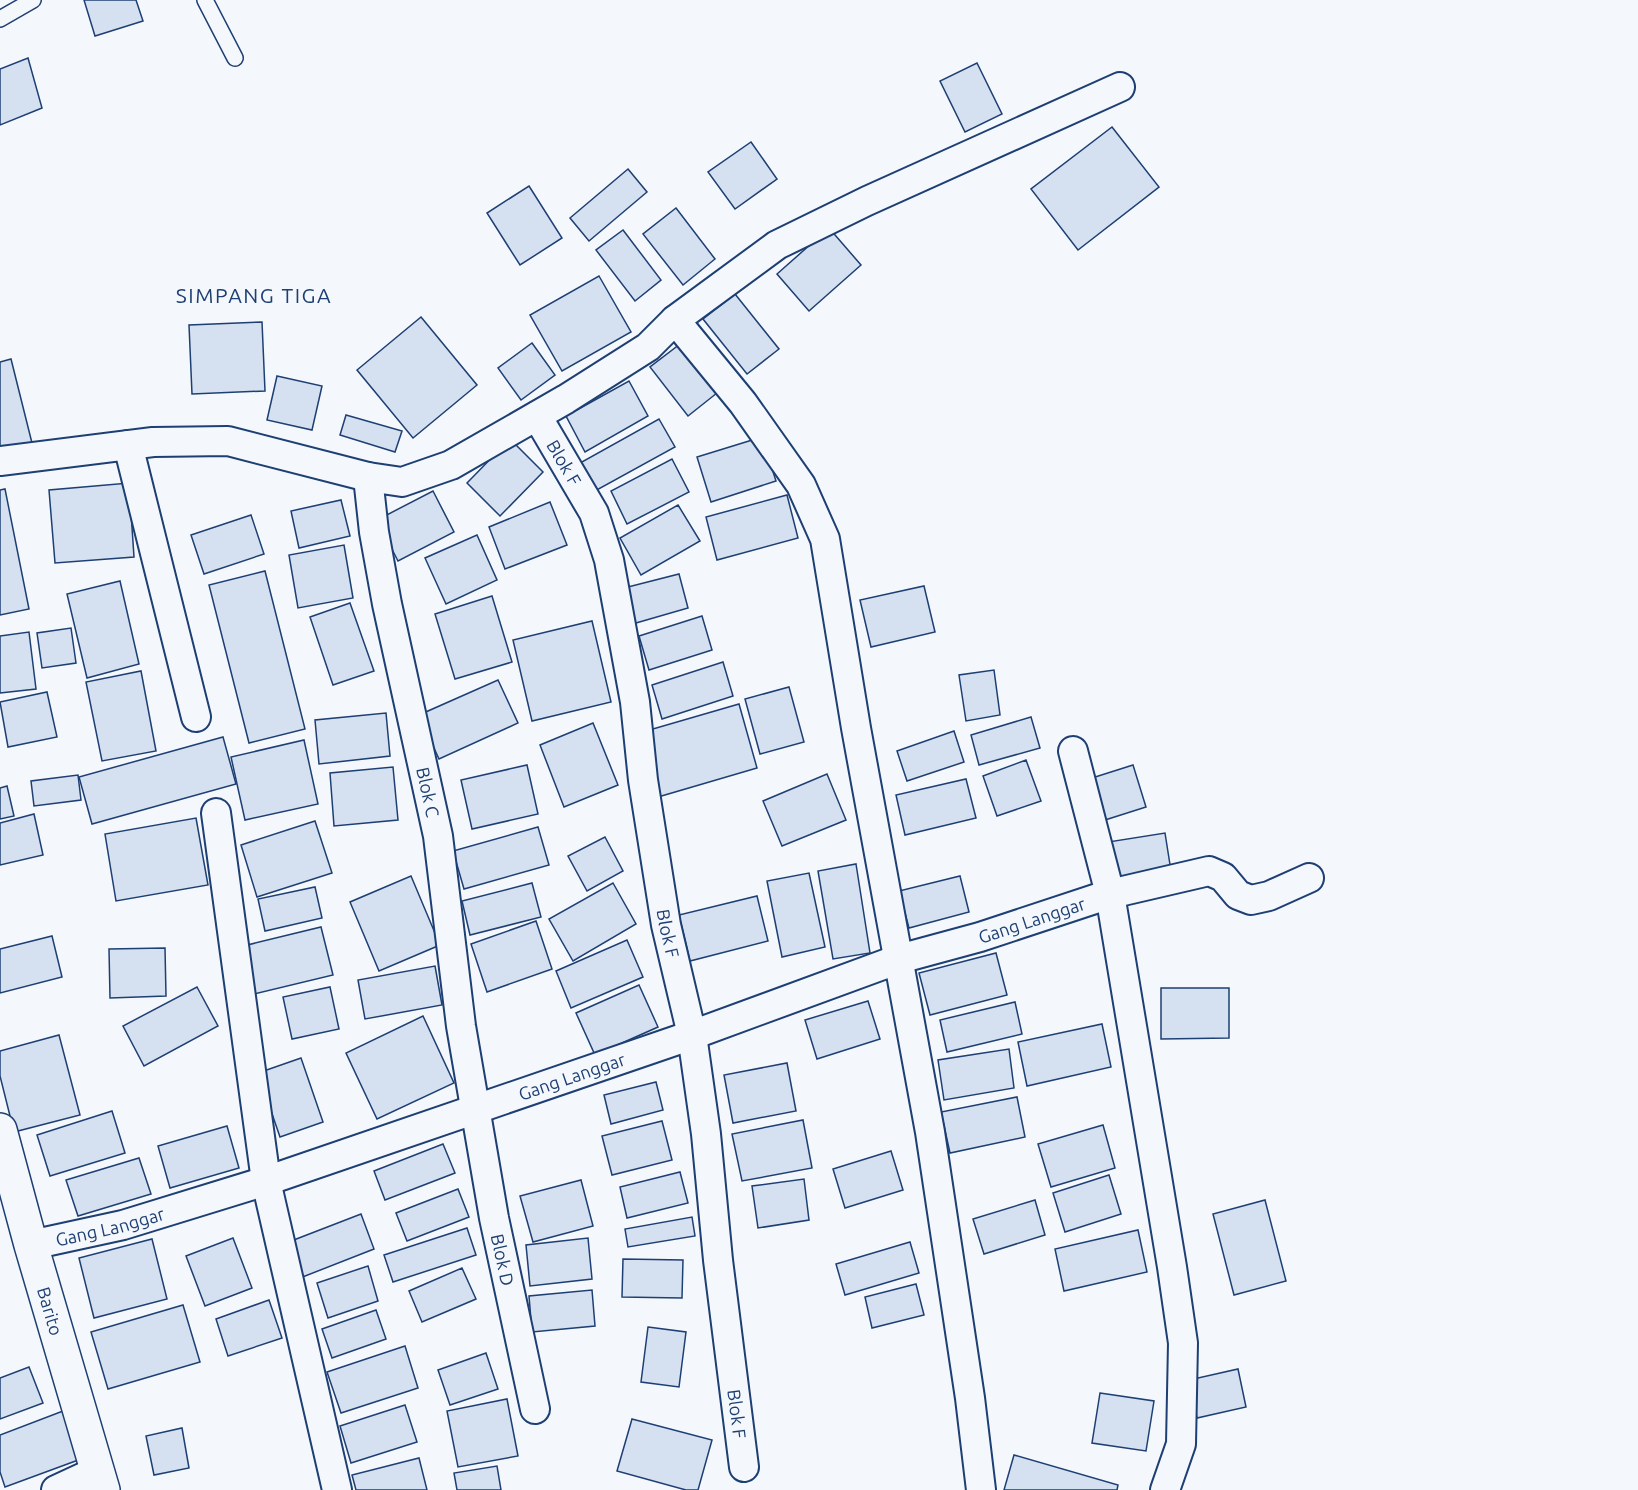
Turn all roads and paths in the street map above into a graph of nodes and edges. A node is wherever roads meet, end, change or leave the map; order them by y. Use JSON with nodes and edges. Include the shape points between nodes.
{"nodes":[{"id":1,"x":33,"y":0,"type":"edge"},
{"id":2,"x":205,"y":0,"type":"edge"},
{"id":3,"x":0,"y":19,"type":"edge"},
{"id":4,"x":235,"y":58,"type":"dead end"},
{"id":5,"x":1120,"y":87,"type":"dead end"},
{"id":6,"x":675,"y":320,"type":"junction"},
{"id":7,"x":537,"y":416,"type":"junction"},
{"id":8,"x":128,"y":446,"type":"junction"},
{"id":9,"x":0,"y":461,"type":"edge"},
{"id":10,"x":368,"y":477,"type":"junction"},
{"id":11,"x":196,"y":717,"type":"dead end"},
{"id":12,"x":1073,"y":751,"type":"dead end"},
{"id":13,"x":216,"y":813,"type":"dead end"},
{"id":14,"x":1309,"y":878,"type":"dead end"},
{"id":15,"x":1110,"y":894,"type":"junction"},
{"id":16,"x":899,"y":959,"type":"junction"},
{"id":17,"x":692,"y":1035,"type":"junction"},
{"id":18,"x":475,"y":1109,"type":"junction"},
{"id":19,"x":2,"y":1146,"type":"edge"},
{"id":20,"x":266,"y":1181,"type":"junction"},
{"id":21,"x":31,"y":1245,"type":"junction"},
{"id":22,"x":535,"y":1409,"type":"dead end"},
{"id":23,"x":744,"y":1467,"type":"dead end"},
{"id":24,"x":100,"y":1480,"type":"edge"},
{"id":25,"x":56,"y":1490,"type":"edge"},
{"id":26,"x":337,"y":1490,"type":"edge"},
{"id":27,"x":981,"y":1490,"type":"edge"},
{"id":28,"x":1165,"y":1490,"type":"edge"}],
"edges":[{"from":1,"to":3,"type":"lane"},
{"from":2,"to":4,"type":"lane"},
{"from":5,"to":6,"type":"street","via":[[777,245]]},
{"from":6,"to":7,"type":"street","via":[[648,347]]},
{"from":6,"to":16,"type":"street","via":[[743,403],[801,485],[825,540]]},
{"from":7,"to":10,"type":"street","via":[[451,465],[402,482]]},
{"from":7,"to":17,"type":"street","name":"Blok F","via":[[594,513],[609,560],[635,702],[666,925]]},
{"from":8,"to":9,"type":"street"},
{"from":8,"to":10,"type":"street","via":[[228,441]]},
{"from":8,"to":11,"type":"street"},
{"from":10,"to":18,"type":"street","name":"Blok C","via":[[387,604],[438,836]]},
{"from":12,"to":15,"type":"street"},
{"from":13,"to":20,"type":"street"},
{"from":14,"to":15,"type":"street","name":"Gang Langgar","via":[[1251,900],[1238,895],[1223,877],[1209,871]]},
{"from":15,"to":16,"type":"street","name":"Gang Langgar"},
{"from":15,"to":28,"type":"street","via":[[1183,1343],[1180,1444]]},
{"from":16,"to":17,"type":"street","name":"Gang Langgar"},
{"from":16,"to":27,"type":"street","via":[[930,1132]]},
{"from":17,"to":18,"type":"street","name":"Gang Langgar"},
{"from":17,"to":23,"type":"street","name":"Blok F"},
{"from":18,"to":20,"type":"street","name":"Gang Langgar"},
{"from":18,"to":22,"type":"street","name":"Blok D"},
{"from":19,"to":21,"type":"street","name":"Barito"},
{"from":20,"to":21,"type":"street","name":"Gang Langgar","via":[[123,1225]]},
{"from":20,"to":26,"type":"street"},
{"from":21,"to":24,"type":"street","name":"Barito"},
{"from":24,"to":25,"type":"street"}]}
